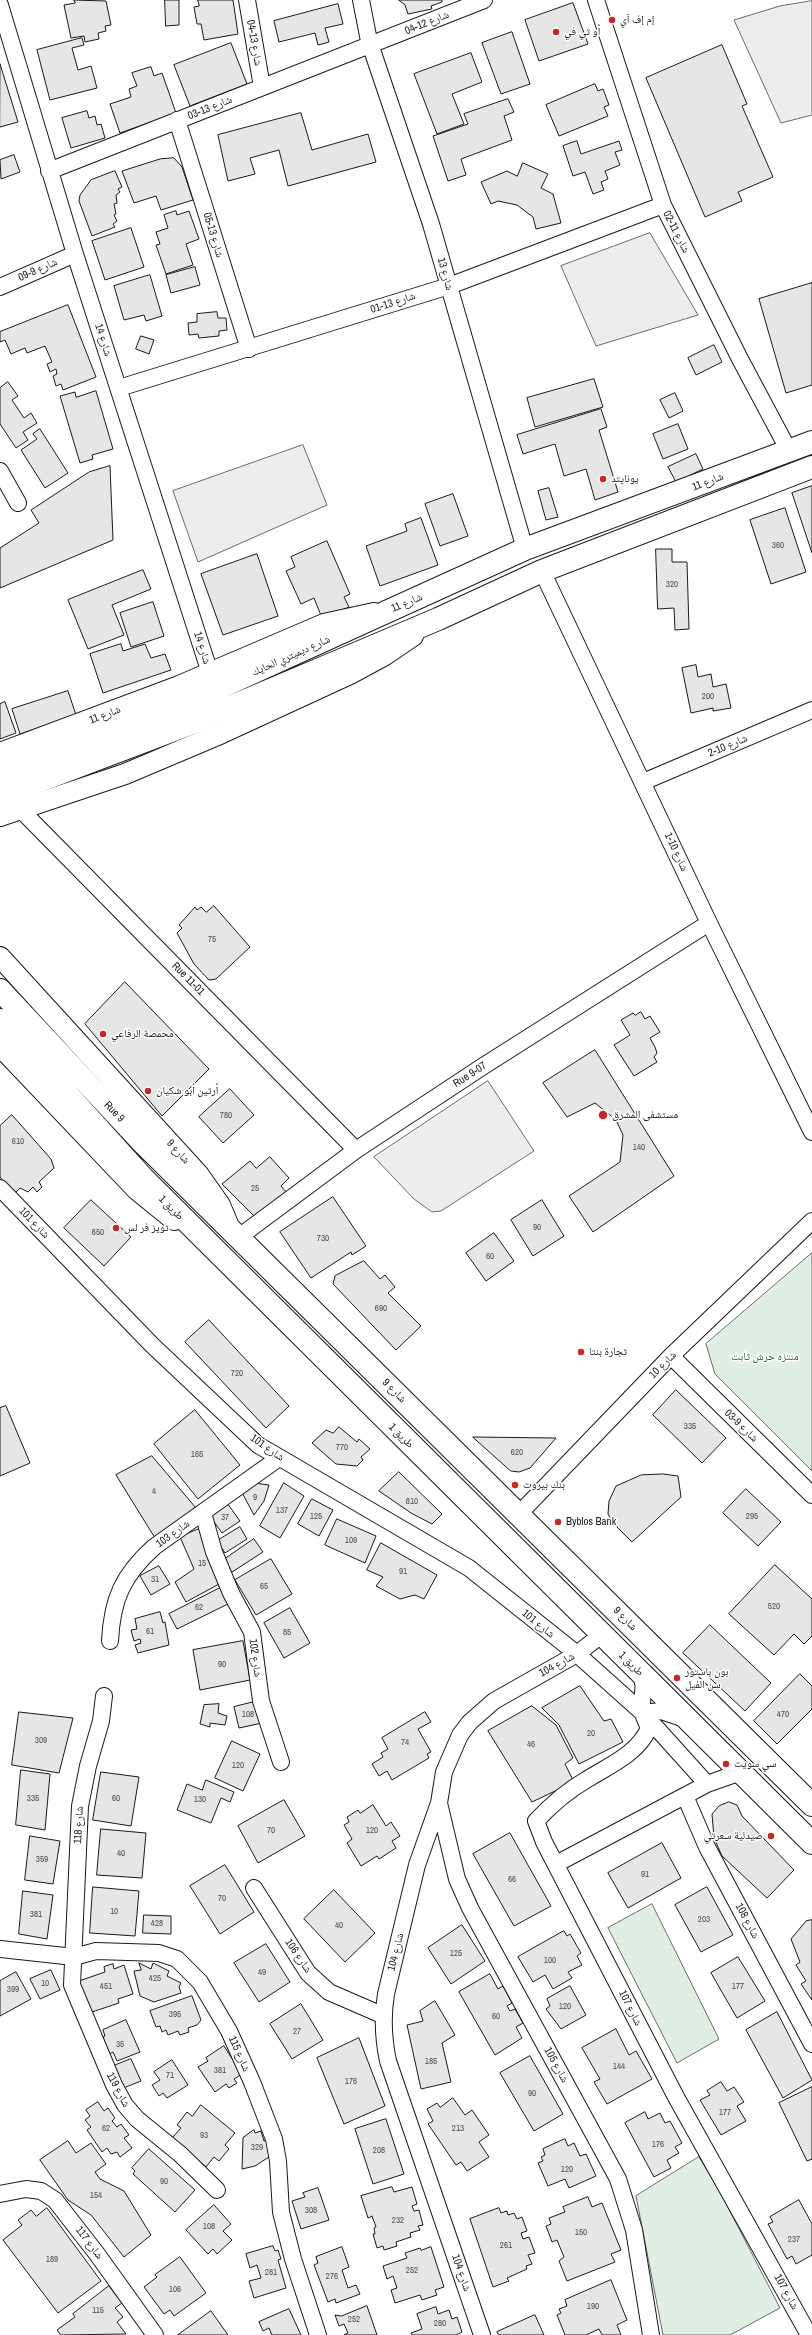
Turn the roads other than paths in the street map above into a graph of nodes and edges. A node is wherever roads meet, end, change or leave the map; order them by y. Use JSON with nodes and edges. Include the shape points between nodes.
{"nodes":[{"id":1,"x":247,"y":0,"type":"edge"},
{"id":2,"x":361,"y":0,"type":"edge"},
{"id":3,"x":484,"y":0,"type":"edge"},
{"id":4,"x":596,"y":0,"type":"edge"},
{"id":5,"x":0,"y":5,"type":"edge"},
{"id":6,"x":370,"y":46,"type":"junction"},
{"id":7,"x":262,"y":87,"type":"junction"},
{"id":8,"x":177,"y":120,"type":"junction"},
{"id":9,"x":49,"y":171,"type":"junction"},
{"id":10,"x":663,"y":205,"type":"junction"},
{"id":11,"x":75,"y":254,"type":"junction"},
{"id":12,"x":449,"y":286,"type":"junction"},
{"id":13,"x":0,"y":287,"type":"edge"},
{"id":14,"x":249,"y":349,"type":"junction"},
{"id":15,"x":119,"y":388,"type":"junction"},
{"id":16,"x":812,"y":442,"type":"edge"},
{"id":17,"x":789,"y":450,"type":"junction"},
{"id":18,"x":812,"y":467,"type":"edge"},
{"id":19,"x":0,"y":471,"type":"edge"},
{"id":20,"x":18,"y":503,"type":"dead end"},
{"id":21,"x":524,"y":549,"type":"junction"},
{"id":22,"x":542,"y":571,"type":"junction"},
{"id":23,"x":394,"y":610,"type":"junction"},
{"id":24,"x":438,"y":619,"type":"junction"},
{"id":25,"x":210,"y":673,"type":"junction"},
{"id":26,"x":812,"y":710,"type":"edge"},
{"id":27,"x":191,"y":712,"type":"junction"},
{"id":28,"x":0,"y":753,"type":"edge"},
{"id":29,"x":0,"y":773,"type":"edge"},
{"id":30,"x":643,"y":782,"type":"junction"},
{"id":31,"x":0,"y":796,"type":"edge"},
{"id":32,"x":19,"y":808,"type":"junction"},
{"id":33,"x":0,"y":816,"type":"edge"},
{"id":34,"x":710,"y":923,"type":"junction"},
{"id":35,"x":0,"y":957,"type":"edge"},
{"id":36,"x":0,"y":990,"type":"edge"},
{"id":37,"x":0,"y":1020,"type":"edge"},
{"id":38,"x":0,"y":1046,"type":"edge"},
{"id":39,"x":812,"y":1132,"type":"edge"},
{"id":40,"x":356,"y":1150,"type":"junction"},
{"id":41,"x":0,"y":1188,"type":"edge"},
{"id":42,"x":812,"y":1221,"type":"edge"},
{"id":43,"x":235,"y":1234,"type":"junction"},
{"id":44,"x":213,"y":1250,"type":"junction"},
{"id":45,"x":671,"y":1356,"type":"junction"},
{"id":46,"x":279,"y":1458,"type":"junction"},
{"id":47,"x":812,"y":1495,"type":"edge"},
{"id":48,"x":202,"y":1513,"type":"junction"},
{"id":49,"x":519,"y":1514,"type":"junction"},
{"id":50,"x":601,"y":1635,"type":"junction"},
{"id":51,"x":110,"y":1641,"type":"dead end"},
{"id":52,"x":577,"y":1654,"type":"junction"},
{"id":53,"x":640,"y":1673,"type":"junction"},
{"id":54,"x":104,"y":1696,"type":"dead end"},
{"id":55,"x":642,"y":1713,"type":"junction"},
{"id":56,"x":688,"y":1720,"type":"junction"},
{"id":57,"x":281,"y":1762,"type":"dead end"},
{"id":58,"x":741,"y":1772,"type":"junction"},
{"id":59,"x":707,"y":1784,"type":"junction"},
{"id":60,"x":685,"y":1796,"type":"junction"},
{"id":61,"x":439,"y":1803,"type":"junction"},
{"id":62,"x":812,"y":1805,"type":"edge"},
{"id":63,"x":812,"y":1843,"type":"edge"},
{"id":64,"x":556,"y":1864,"type":"junction"},
{"id":65,"x":254,"y":1888,"type":"dead end"},
{"id":66,"x":0,"y":1949,"type":"edge"},
{"id":67,"x":74,"y":1957,"type":"junction"},
{"id":68,"x":382,"y":2015,"type":"junction"},
{"id":69,"x":812,"y":2044,"type":"edge"},
{"id":70,"x":217,"y":2190,"type":"dead end"},
{"id":71,"x":0,"y":2194,"type":"edge"},
{"id":72,"x":155,"y":2335,"type":"edge"},
{"id":73,"x":318,"y":2335,"type":"edge"},
{"id":74,"x":482,"y":2335,"type":"edge"},
{"id":75,"x":651,"y":2335,"type":"edge"},
{"id":76,"x":809,"y":2335,"type":"edge"}],
"edges":[{"from":1,"to":7,"type":"street","name":"شارع 13-04"},
{"from":2,"to":6,"type":"street","name":"شارع 13"},
{"from":3,"to":6,"type":"street","name":"شارع 12-04"},
{"from":4,"to":10,"type":"street","name":"شارع 11-02"},
{"from":5,"to":9,"type":"street","name":"شارع 14"},
{"from":6,"to":7,"type":"street","name":"شارع 13-03"},
{"from":6,"to":12,"type":"street","name":"شارع 13","via":[[431,224]]},
{"from":7,"to":8,"type":"street","name":"شارع 13-03"},
{"from":8,"to":9,"type":"street","name":"شارع 13-03"},
{"from":8,"to":14,"type":"street","name":"شارع 13-05"},
{"from":9,"to":11,"type":"street","name":"شارع 14"},
{"from":10,"to":12,"type":"street","name":"شارع 13-01"},
{"from":10,"to":17,"type":"street","name":"شارع 11-02"},
{"from":11,"to":13,"type":"street","name":"شارع 9-09"},
{"from":11,"to":15,"type":"street","name":"شارع 14"},
{"from":12,"to":14,"type":"street","name":"شارع 13-01"},
{"from":12,"to":21,"type":"street","name":"شارع 13"},
{"from":14,"to":15,"type":"street","name":"شارع 13-01"},
{"from":15,"to":25,"type":"street","name":"شارع 14"},
{"from":16,"to":17,"type":"main road","name":"شارع 11"},
{"from":17,"to":21,"type":"main road","name":"شارع 11"},
{"from":18,"to":22,"type":"main road"},
{"from":19,"to":20,"type":"street"},
{"from":21,"to":23,"type":"main road","name":"شارع 11"},
{"from":22,"to":24,"type":"main road"},
{"from":22,"to":30,"type":"street","name":"شارع 10-1"},
{"from":23,"to":25,"type":"street","name":"شارع 11","via":[[347,617],[324,624]]},
{"from":23,"to":27,"type":"main road","name":"شارع ديميتري الحايك"},
{"from":24,"to":27,"type":"main road"},
{"from":24,"to":32,"type":"street","via":[[385,655],[350,674],[222,733],[125,774]]},
{"from":25,"to":28,"type":"street","name":"شارع 11"},
{"from":26,"to":30,"type":"street","name":"شارع 10-2"},
{"from":27,"to":29,"type":"main road"},
{"from":27,"to":31,"type":"main road"},
{"from":30,"to":34,"type":"street","name":"شارع 10-1"},
{"from":32,"to":33,"type":"street"},
{"from":32,"to":40,"type":"street","name":"Rue 11-01"},
{"from":34,"to":39,"type":"street","name":"شارع 10-1"},
{"from":34,"to":40,"type":"street","name":"Rue 9-07","via":[[492,1060]]},
{"from":35,"to":43,"type":"street","name":"شارع 9","via":[[199,1175],[220,1205]]},
{"from":36,"to":43,"type":"main road","name":"Rue 9","via":[[99,1097]]},
{"from":37,"to":44,"type":"main road","name":"طريق 1","via":[[143,1178]]},
{"from":38,"to":44,"type":"street","via":[[137,1190]]},
{"from":40,"to":43,"type":"street","name":"Rue 9-07"},
{"from":41,"to":46,"type":"street","name":"شارع 101","via":[[152,1345],[258,1445]]},
{"from":42,"to":45,"type":"street","name":"شارع 10"},
{"from":43,"to":49,"type":"main road","name":"شارع 9"},
{"from":44,"to":50,"type":"main road","name":"طريق 1"},
{"from":45,"to":47,"type":"street","name":"شارع 9-03"},
{"from":45,"to":49,"type":"street","name":"شارع 10"},
{"from":46,"to":48,"type":"street","name":"شارع 103"},
{"from":46,"to":52,"type":"street","name":"شارع 101","via":[[469,1568]]},
{"from":48,"to":51,"type":"street","name":"شارع 103","via":[[154,1547],[136,1564],[125,1580],[114,1606]]},
{"from":48,"to":57,"type":"street","name":"شارع 102","via":[[214,1552],[231,1593],[252,1632],[261,1701]]},
{"from":49,"to":62,"type":"main road","name":"شارع 9"},
{"from":50,"to":52,"type":"street","name":"شارع 104"},
{"from":50,"to":53,"type":"main road","name":"طريق 1"},
{"from":52,"to":55,"type":"street","name":"شارع 101"},
{"from":52,"to":61,"type":"street","name":"شارع 104","via":[[494,1701],[470,1722],[452,1751],[444,1772]]},
{"from":53,"to":55,"type":"street","name":"شارع 107","via":[[645,1685]]},
{"from":53,"to":56,"type":"main road","name":"طريق 1"},
{"from":54,"to":67,"type":"street","name":"شارع 118","via":[[101,1721],[80,1806]]},
{"from":55,"to":56,"type":"street","via":[[661,1711]]},
{"from":55,"to":59,"type":"street","name":"شارع 101"},
{"from":55,"to":64,"type":"street","name":"شارع 107","via":[[649,1728],[642,1741],[619,1761],[585,1780],[552,1804],[536,1821]]},
{"from":56,"to":58,"type":"main road","name":"طريق 1"},
{"from":58,"to":59,"type":"street"},
{"from":58,"to":63,"type":"main road","name":"طريق 1"},
{"from":59,"to":60,"type":"street"},
{"from":60,"to":64,"type":"street"},
{"from":60,"to":69,"type":"street","name":"شارع 108","via":[[707,1847]]},
{"from":61,"to":68,"type":"street","name":"شارع 104","via":[[416,1865]]},
{"from":61,"to":75,"type":"street","name":"شارع 105","via":[[457,1879],[470,1908],[618,2179],[634,2230]]},
{"from":64,"to":76,"type":"street","name":"شارع 107","via":[[669,2084]]},
{"from":65,"to":68,"type":"street","name":"شارع 106","via":[[308,1972],[329,1992]]},
{"from":66,"to":67,"type":"street","name":"شارع 115"},
{"from":67,"to":70,"type":"street","name":"شارع 119","via":[[71,1970],[72,1985],[125,2105],[137,2119],[180,2154]]},
{"from":67,"to":73,"type":"street","name":"شارع 115","via":[[96,1951],[159,1952],[177,1959],[200,1982],[229,2031],[274,2139],[281,2212],[293,2259]]},
{"from":68,"to":74,"type":"street","name":"شارع 104","via":[[382,2033],[398,2095]]},
{"from":71,"to":72,"type":"street","name":"شارع 117","via":[[26,2190],[41,2191],[55,2200]]}]}
